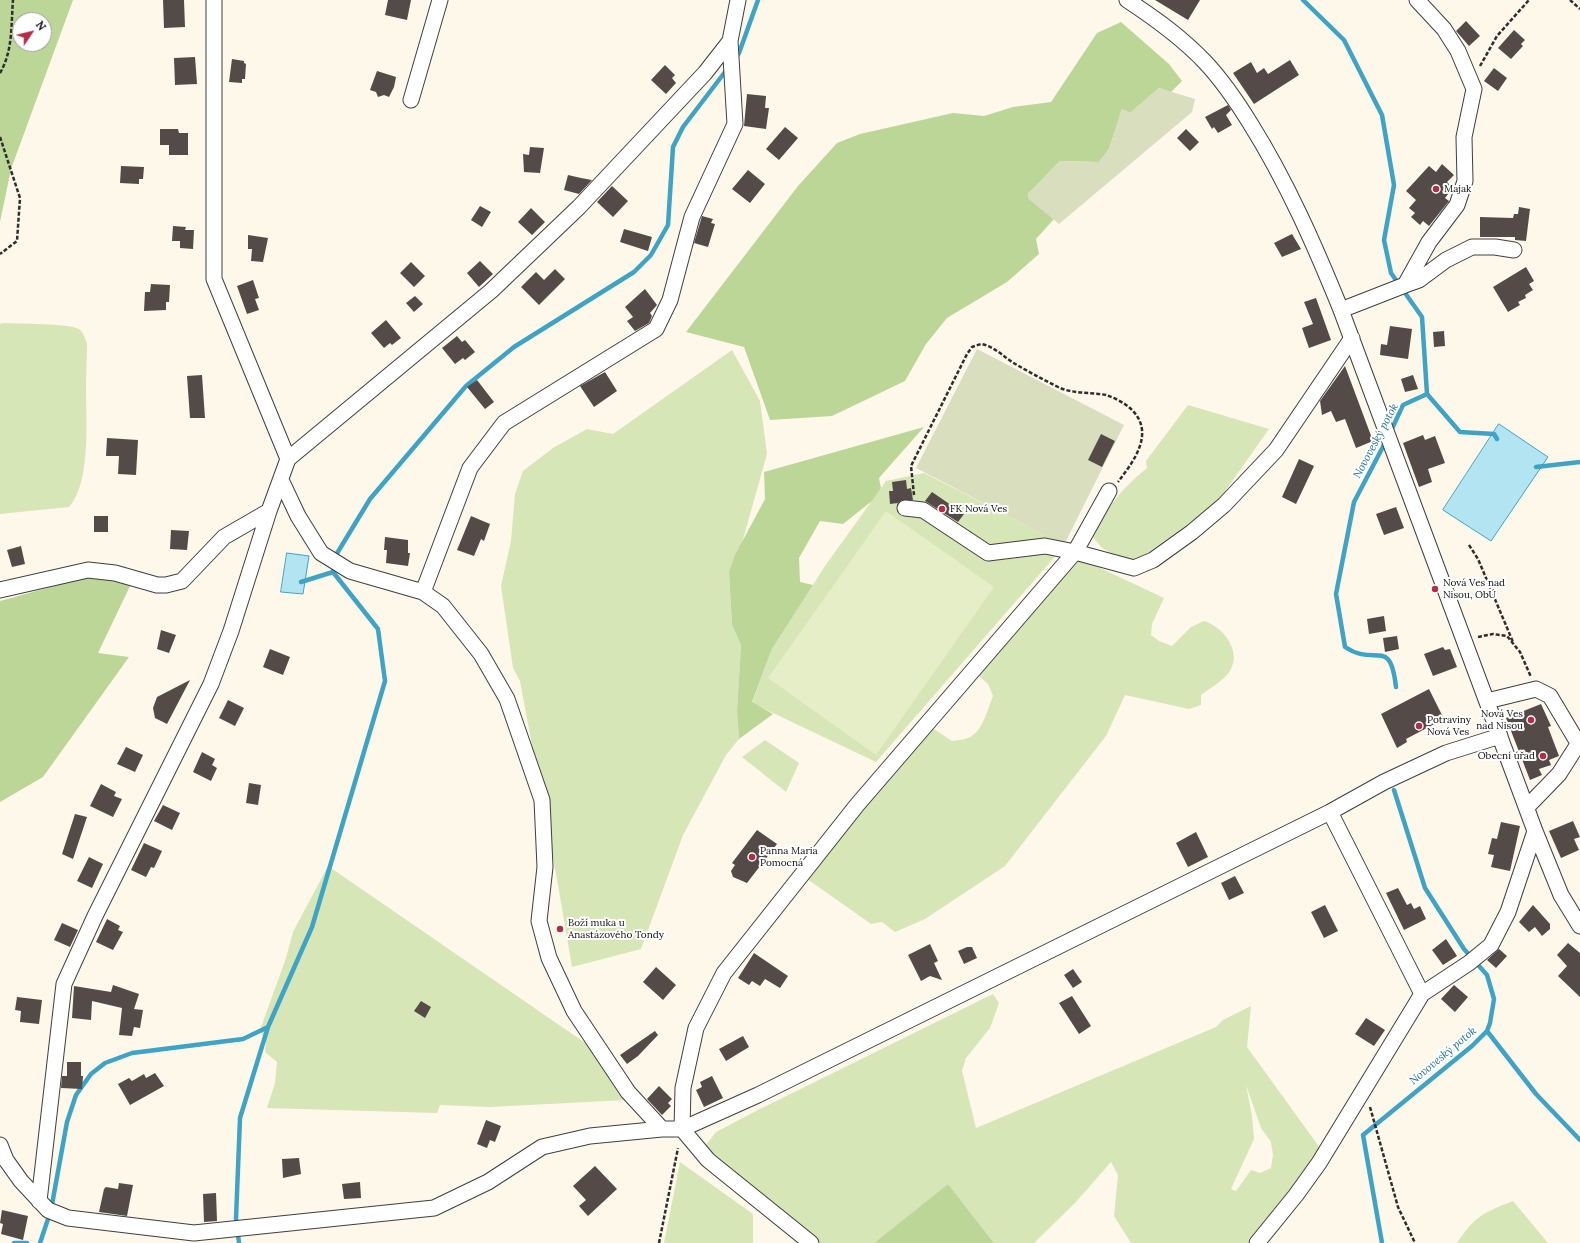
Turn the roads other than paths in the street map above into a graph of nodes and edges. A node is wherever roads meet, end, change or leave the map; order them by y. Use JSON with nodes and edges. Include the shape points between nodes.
{"nodes":[{"id":1,"x":214,"y":0,"type":"edge"},
{"id":2,"x":440,"y":0,"type":"edge"},
{"id":3,"x":738,"y":0,"type":"edge"},
{"id":4,"x":1127,"y":0,"type":"edge"},
{"id":5,"x":1417,"y":0,"type":"edge"},
{"id":6,"x":731,"y":48,"type":"junction"},
{"id":7,"x":411,"y":100,"type":"dead end"},
{"id":8,"x":1514,"y":250,"type":"dead end"},
{"id":9,"x":1405,"y":285,"type":"junction"},
{"id":10,"x":1341,"y":310,"type":"junction"},
{"id":11,"x":1352,"y":338,"type":"junction"},
{"id":12,"x":288,"y":460,"type":"junction"},
{"id":13,"x":281,"y":480,"type":"junction"},
{"id":14,"x":1109,"y":491,"type":"road end"},
{"id":15,"x":910,"y":508,"type":"road end"},
{"id":16,"x":269,"y":511,"type":"junction"},
{"id":17,"x":1075,"y":552,"type":"junction"},
{"id":18,"x":0,"y":590,"type":"edge"},
{"id":19,"x":423,"y":592,"type":"junction"},
{"id":20,"x":1486,"y":701,"type":"junction"},
{"id":21,"x":1500,"y":736,"type":"junction"},
{"id":22,"x":1579,"y":742,"type":"edge"},
{"id":23,"x":1527,"y":807,"type":"junction"},
{"id":24,"x":1330,"y":812,"type":"junction"},
{"id":25,"x":1535,"y":831,"type":"junction"},
{"id":26,"x":1580,"y":926,"type":"edge"},
{"id":27,"x":1422,"y":994,"type":"junction"},
{"id":28,"x":662,"y":1129,"type":"junction"},
{"id":29,"x":682,"y":1129,"type":"junction"},
{"id":30,"x":0,"y":1145,"type":"edge"},
{"id":31,"x":49,"y":1209,"type":"junction"},
{"id":32,"x":811,"y":1243,"type":"edge"},
{"id":33,"x":1258,"y":1243,"type":"edge"}],
"edges":[{"from":1,"to":12,"type":"street","via":[[214,278]]},
{"from":2,"to":7,"type":"street"},
{"from":3,"to":6,"type":"street"},
{"from":4,"to":10,"type":"street","via":[[1171,30],[1206,63],[1238,104],[1280,173],[1310,234]]},
{"from":5,"to":9,"type":"street","via":[[1444,29],[1458,50],[1474,89],[1464,137],[1465,181],[1461,196],[1429,242]]},
{"from":6,"to":12,"type":"street","via":[[579,207],[491,292]]},
{"from":6,"to":19,"type":"street","via":[[736,124],[692,217],[670,300],[656,329],[504,423],[470,468]]},
{"from":8,"to":9,"type":"street","via":[[1472,247],[1446,260],[1419,280]]},
{"from":9,"to":10,"type":"street"},
{"from":10,"to":11,"type":"street"},
{"from":11,"to":17,"type":"street","via":[[1276,450],[1224,505],[1192,532],[1153,560],[1134,568]]},
{"from":11,"to":20,"type":"street"},
{"from":12,"to":13,"type":"street"},
{"from":13,"to":16,"type":"street"},
{"from":13,"to":19,"type":"street","via":[[298,516],[321,553],[350,570]]},
{"from":14,"to":17,"type":"street"},
{"from":15,"to":17,"type":"street","via":[[923,510],[988,552],[1044,546]]},
{"from":16,"to":18,"type":"street","via":[[224,537],[182,581],[166,585],[156,584],[115,573],[88,570]]},
{"from":16,"to":31,"type":"street","via":[[231,631],[211,684],[98,908],[64,984]]},
{"from":17,"to":29,"type":"street","via":[[857,805],[724,973],[696,1028],[683,1088]]},
{"from":19,"to":28,"type":"street","via":[[443,606],[481,654],[507,699],[542,800],[545,867],[539,921],[548,958],[574,1011],[628,1092]]},
{"from":20,"to":21,"type":"street"},
{"from":20,"to":22,"type":"street","via":[[1536,689],[1550,696]]},
{"from":21,"to":23,"type":"street"},
{"from":21,"to":24,"type":"street","via":[[1446,753],[1384,782]]},
{"from":22,"to":23,"type":"street","via":[[1559,774]]},
{"from":23,"to":25,"type":"street"},
{"from":24,"to":27,"type":"street"},
{"from":24,"to":29,"type":"street","via":[[758,1095]]},
{"from":25,"to":26,"type":"street","via":[[1561,895]]},
{"from":25,"to":27,"type":"street","via":[[1508,912],[1491,945]]},
{"from":27,"to":33,"type":"street","via":[[1319,1163]]},
{"from":28,"to":29,"type":"street"},
{"from":28,"to":31,"type":"street","via":[[590,1136],[542,1147],[488,1182],[434,1208],[194,1233],[68,1218]]},
{"from":29,"to":32,"type":"street","via":[[708,1160]]},
{"from":30,"to":31,"type":"street","via":[[6,1160],[21,1181]]}]}
